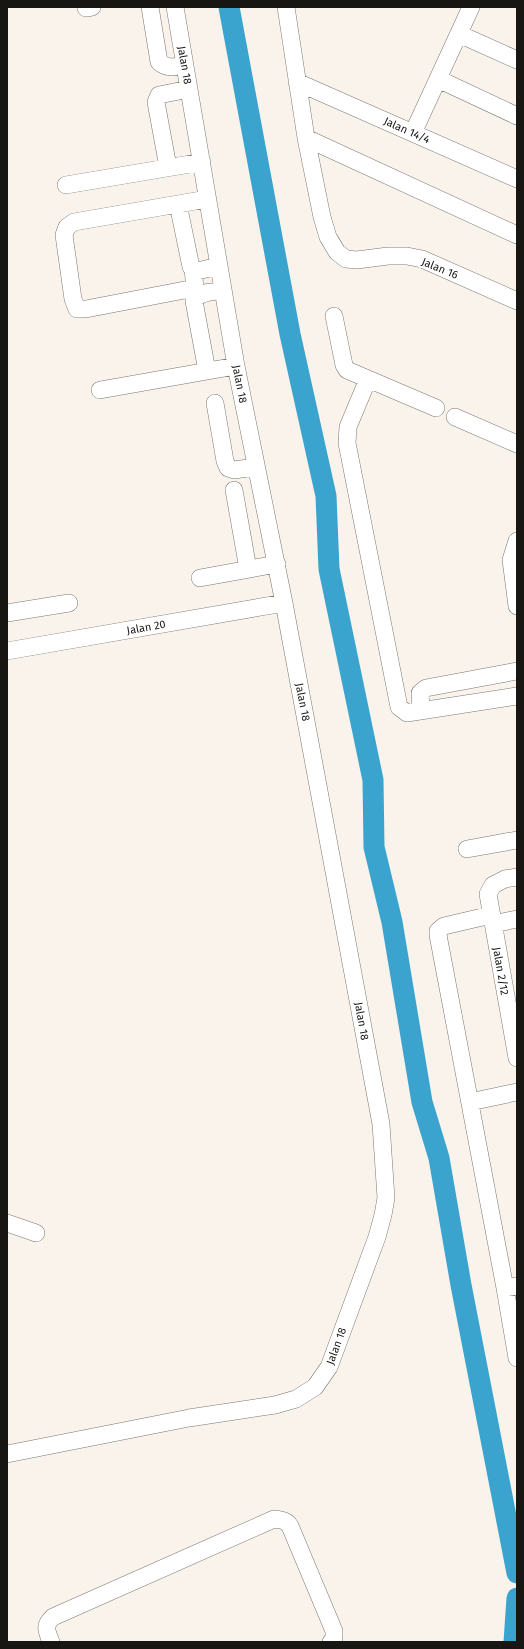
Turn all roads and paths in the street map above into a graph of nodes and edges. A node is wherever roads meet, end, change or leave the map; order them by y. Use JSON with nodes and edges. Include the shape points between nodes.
{"nodes":[{"id":1,"x":150,"y":7,"type":"edge"},
{"id":2,"x":175,"y":7,"type":"edge"},
{"id":3,"x":286,"y":7,"type":"edge"},
{"id":4,"x":471,"y":7,"type":"edge"},
{"id":5,"x":459,"y":34,"type":"junction"},
{"id":6,"x":517,"y":60,"type":"edge"},
{"id":7,"x":185,"y":66,"type":"junction"},
{"id":8,"x":438,"y":78,"type":"junction"},
{"id":9,"x":297,"y":82,"type":"junction"},
{"id":10,"x":189,"y":89,"type":"junction"},
{"id":11,"x":517,"y":116,"type":"edge"},
{"id":12,"x":413,"y":133,"type":"junction"},
{"id":13,"x":306,"y":138,"type":"junction"},
{"id":14,"x":202,"y":162,"type":"junction"},
{"id":15,"x":168,"y":167,"type":"junction"},
{"id":16,"x":517,"y":179,"type":"edge"},
{"id":17,"x":66,"y":185,"type":"dead end"},
{"id":18,"x":207,"y":199,"type":"junction"},
{"id":19,"x":178,"y":204,"type":"junction"},
{"id":20,"x":517,"y":235,"type":"edge"},
{"id":21,"x":219,"y":266,"type":"junction"},
{"id":22,"x":193,"y":269,"type":"junction"},
{"id":23,"x":223,"y":290,"type":"junction"},
{"id":24,"x":517,"y":301,"type":"edge"},
{"id":25,"x":334,"y":316,"type":"dead end"},
{"id":26,"x":236,"y":366,"type":"junction"},
{"id":27,"x":207,"y":371,"type":"junction"},
{"id":28,"x":368,"y":379,"type":"junction"},
{"id":29,"x":100,"y":390,"type":"dead end"},
{"id":30,"x":215,"y":403,"type":"dead end"},
{"id":31,"x":436,"y":408,"type":"dead end"},
{"id":32,"x":455,"y":417,"type":"dead end"},
{"id":33,"x":517,"y":444,"type":"edge"},
{"id":34,"x":256,"y":467,"type":"junction"},
{"id":35,"x":234,"y":490,"type":"dead end"},
{"id":36,"x":517,"y":541,"type":"edge"},
{"id":37,"x":277,"y":564,"type":"junction"},
{"id":38,"x":248,"y":569,"type":"junction"},
{"id":39,"x":200,"y":578,"type":"dead end"},
{"id":40,"x":69,"y":603,"type":"dead end"},
{"id":41,"x":284,"y":603,"type":"junction"},
{"id":42,"x":517,"y":606,"type":"edge"},
{"id":43,"x":7,"y":612,"type":"edge"},
{"id":44,"x":7,"y":651,"type":"edge"},
{"id":45,"x":517,"y":671,"type":"edge"},
{"id":46,"x":517,"y":696,"type":"edge"},
{"id":47,"x":421,"y":710,"type":"junction"},
{"id":48,"x":517,"y":840,"type":"edge"},
{"id":49,"x":467,"y":849,"type":"dead end"},
{"id":50,"x":517,"y":877,"type":"edge"},
{"id":51,"x":492,"y":919,"type":"junction"},
{"id":52,"x":517,"y":919,"type":"edge"},
{"id":53,"x":510,"y":981,"type":"edge"},
{"id":54,"x":514,"y":1027,"type":"edge"},
{"id":55,"x":517,"y":1058,"type":"edge"},
{"id":56,"x":517,"y":1092,"type":"edge"},
{"id":57,"x":470,"y":1102,"type":"junction"},
{"id":58,"x":7,"y":1223,"type":"edge"},
{"id":59,"x":36,"y":1233,"type":"dead end"},
{"id":60,"x":511,"y":1287,"type":"edge"},
{"id":61,"x":517,"y":1358,"type":"edge"},
{"id":62,"x":7,"y":1454,"type":"edge"},
{"id":63,"x":51,"y":1642,"type":"edge"},
{"id":64,"x":330,"y":1642,"type":"edge"}],
"edges":[{"from":1,"to":7,"type":"street","via":[[158,62],[173,68]]},
{"from":2,"to":7,"type":"street","name":"Jalan 18"},
{"from":3,"to":9,"type":"street"},
{"from":4,"to":5,"type":"street"},
{"from":5,"to":6,"type":"street"},
{"from":5,"to":8,"type":"street"},
{"from":7,"to":10,"type":"street","name":"Jalan 18"},
{"from":8,"to":11,"type":"street"},
{"from":8,"to":12,"type":"street"},
{"from":9,"to":12,"type":"street","name":"Jalan 14/4"},
{"from":9,"to":13,"type":"street"},
{"from":10,"to":14,"type":"street","name":"Jalan 18"},
{"from":10,"to":15,"type":"street","via":[[159,95],[156,102]]},
{"from":12,"to":16,"type":"street","name":"Jalan 14/4"},
{"from":13,"to":20,"type":"street"},
{"from":13,"to":24,"type":"street","name":"Jalan 16","via":[[328,237],[337,252],[346,259],[388,256],[422,259]]},
{"from":14,"to":15,"type":"street"},
{"from":14,"to":18,"type":"street","name":"Jalan 18"},
{"from":15,"to":17,"type":"street"},
{"from":18,"to":19,"type":"street"},
{"from":18,"to":21,"type":"street","name":"Jalan 18"},
{"from":19,"to":22,"type":"street"},
{"from":19,"to":22,"type":"street","via":[[74,222],[67,227],[64,235],[74,299],[77,309],[86,309],[195,288]]},
{"from":21,"to":22,"type":"street","via":[[196,271]]},
{"from":21,"to":23,"type":"street","name":"Jalan 18"},
{"from":23,"to":26,"type":"street","name":"Jalan 18"},
{"from":23,"to":27,"type":"street","via":[[196,296],[194,301]]},
{"from":25,"to":28,"type":"street","via":[[344,365],[347,370]]},
{"from":26,"to":27,"type":"street"},
{"from":26,"to":34,"type":"street","name":"Jalan 18"},
{"from":27,"to":29,"type":"street"},
{"from":28,"to":31,"type":"street"},
{"from":28,"to":47,"type":"street","via":[[348,427],[347,443],[399,707],[407,712]]},
{"from":30,"to":34,"type":"street","via":[[228,468],[234,470]]},
{"from":32,"to":33,"type":"street"},
{"from":34,"to":37,"type":"street","name":"Jalan 18"},
{"from":35,"to":38,"type":"street"},
{"from":36,"to":42,"type":"street","via":[[511,560]]},
{"from":37,"to":38,"type":"street"},
{"from":37,"to":41,"type":"street","name":"Jalan 18"},
{"from":38,"to":39,"type":"street"},
{"from":40,"to":43,"type":"street"},
{"from":41,"to":44,"type":"street","name":"Jalan 20"},
{"from":41,"to":62,"type":"street","name":"Jalan 18","via":[[381,1124],[386,1198],[377,1237],[329,1367],[315,1387],[296,1399]]},
{"from":45,"to":47,"type":"street","via":[[426,688],[419,697]]},
{"from":46,"to":47,"type":"street"},
{"from":48,"to":49,"type":"street"},
{"from":50,"to":51,"type":"street","name":"Jalan 2/12","via":[[493,884],[488,894]]},
{"from":51,"to":52,"type":"street"},
{"from":51,"to":53,"type":"street","name":"Jalan 2/12"},
{"from":51,"to":57,"type":"street","via":[[444,926],[438,931]]},
{"from":53,"to":54,"type":"street","name":"Jalan 2/12"},
{"from":54,"to":55,"type":"street","name":"Jalan 2/12"},
{"from":56,"to":57,"type":"street"},
{"from":57,"to":60,"type":"street"},
{"from":58,"to":59,"type":"street"},
{"from":60,"to":61,"type":"street"},
{"from":63,"to":64,"type":"street","via":[[46,1628],[53,1617],[274,1519],[288,1522],[290,1526],[334,1631],[334,1638]]}]}
